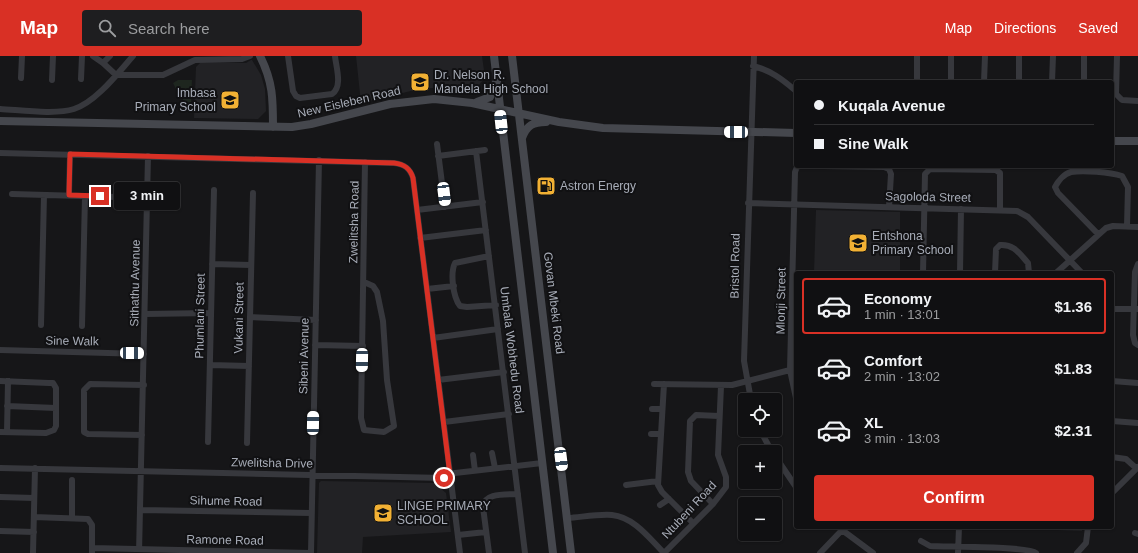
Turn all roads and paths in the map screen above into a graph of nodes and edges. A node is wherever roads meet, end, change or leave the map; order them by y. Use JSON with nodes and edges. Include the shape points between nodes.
{"nodes":[{"id":1,"x":22,"y":56,"type":"edge"},
{"id":2,"x":53,"y":56,"type":"edge"},
{"id":3,"x":82,"y":56,"type":"edge"},
{"id":4,"x":93,"y":56,"type":"edge"},
{"id":5,"x":110,"y":56,"type":"edge"},
{"id":6,"x":133,"y":56,"type":"edge"},
{"id":7,"x":250,"y":56,"type":"edge"},
{"id":8,"x":260,"y":56,"type":"edge"},
{"id":9,"x":288,"y":56,"type":"edge"},
{"id":10,"x":335,"y":56,"type":"edge"},
{"id":11,"x":494,"y":56,"type":"edge"},
{"id":12,"x":512,"y":56,"type":"edge"},
{"id":13,"x":918,"y":56,"type":"edge"},
{"id":14,"x":951,"y":56,"type":"edge"},
{"id":15,"x":985,"y":56,"type":"edge"},
{"id":16,"x":1019,"y":56,"type":"edge"},
{"id":17,"x":1053,"y":56,"type":"edge"},
{"id":18,"x":1084,"y":56,"type":"edge"},
{"id":19,"x":1117,"y":56,"type":"edge"},
{"id":20,"x":753,"y":60,"type":"edge"},
{"id":21,"x":103,"y":63,"type":"junction"},
{"id":22,"x":116,"y":75,"type":"junction"},
{"id":23,"x":496,"y":76,"type":"junction"},
{"id":24,"x":21,"y":78,"type":"dead end"},
{"id":25,"x":81,"y":79,"type":"dead end"},
{"id":26,"x":52,"y":80,"type":"dead end"},
{"id":27,"x":917,"y":80,"type":"edge"},
{"id":28,"x":950,"y":80,"type":"edge"},
{"id":29,"x":984,"y":80,"type":"edge"},
{"id":30,"x":1018,"y":80,"type":"edge"},
{"id":31,"x":1052,"y":80,"type":"edge"},
{"id":32,"x":1084,"y":80,"type":"edge"},
{"id":33,"x":794,"y":89,"type":"edge"},
{"id":34,"x":1138,"y":101,"type":"edge"},
{"id":35,"x":472,"y":103,"type":"junction"},
{"id":36,"x":500,"y":108,"type":"junction"},
{"id":37,"x":0,"y":109,"type":"edge"},
{"id":38,"x":518,"y":112,"type":"junction"},
{"id":39,"x":0,"y":121,"type":"edge"},
{"id":40,"x":559,"y":122,"type":"junction"},
{"id":41,"x":273,"y":127,"type":"junction"},
{"id":42,"x":750,"y":132,"type":"junction"},
{"id":43,"x":794,"y":133,"type":"edge"},
{"id":44,"x":522,"y":139,"type":"junction"},
{"id":45,"x":1114,"y":141,"type":"edge"},
{"id":46,"x":1138,"y":141,"type":"edge"},
{"id":47,"x":437,"y":144,"type":"dead end"},
{"id":48,"x":485,"y":150,"type":"dead end"},
{"id":49,"x":476,"y":151,"type":"junction"},
{"id":50,"x":0,"y":153,"type":"edge"},
{"id":51,"x":70,"y":154,"type":"junction"},
{"id":52,"x":148,"y":156,"type":"junction"},
{"id":53,"x":438,"y":156,"type":"junction"},
{"id":54,"x":319,"y":160,"type":"junction"},
{"id":55,"x":365,"y":162,"type":"junction"},
{"id":56,"x":797,"y":168,"type":"edge"},
{"id":57,"x":886,"y":168,"type":"edge"},
{"id":58,"x":214,"y":190,"type":"dead end"},
{"id":59,"x":253,"y":193,"type":"dead end"},
{"id":60,"x":12,"y":194,"type":"dead end"},
{"id":61,"x":44,"y":195,"type":"junction"},
{"id":62,"x":69,"y":195,"type":"junction"},
{"id":63,"x":84,"y":196,"type":"junction"},
{"id":64,"x":116,"y":196,"type":"dead end"},
{"id":65,"x":483,"y":202,"type":"junction"},
{"id":66,"x":748,"y":203,"type":"junction"},
{"id":67,"x":793,"y":204,"type":"junction"},
{"id":68,"x":445,"y":207,"type":"junction"},
{"id":69,"x":889,"y":207,"type":"junction"},
{"id":70,"x":924,"y":208,"type":"junction"},
{"id":71,"x":961,"y":209,"type":"junction"},
{"id":72,"x":417,"y":210,"type":"junction"},
{"id":73,"x":1000,"y":210,"type":"junction"},
{"id":74,"x":1127,"y":226,"type":"junction"},
{"id":75,"x":1138,"y":227,"type":"edge"},
{"id":76,"x":486,"y":230,"type":"junction"},
{"id":77,"x":1098,"y":234,"type":"junction"},
{"id":78,"x":420,"y":238,"type":"junction"},
{"id":79,"x":489,"y":256,"type":"junction"},
{"id":80,"x":1070,"y":260,"type":"junction"},
{"id":81,"x":212,"y":264,"type":"junction"},
{"id":82,"x":1138,"y":264,"type":"edge"},
{"id":83,"x":251,"y":266,"type":"junction"},
{"id":84,"x":923,"y":271,"type":"edge"},
{"id":85,"x":960,"y":271,"type":"edge"},
{"id":86,"x":995,"y":271,"type":"edge"},
{"id":87,"x":1028,"y":271,"type":"edge"},
{"id":88,"x":1058,"y":271,"type":"edge"},
{"id":89,"x":1080,"y":271,"type":"edge"},
{"id":90,"x":364,"y":282,"type":"junction"},
{"id":91,"x":454,"y":286,"type":"junction"},
{"id":92,"x":427,"y":289,"type":"junction"},
{"id":93,"x":794,"y":292,"type":"edge"},
{"id":94,"x":496,"y":305,"type":"junction"},
{"id":95,"x":1114,"y":309,"type":"edge"},
{"id":96,"x":1136,"y":309,"type":"edge"},
{"id":97,"x":211,"y":313,"type":"junction"},
{"id":98,"x":145,"y":314,"type":"junction"},
{"id":99,"x":250,"y":317,"type":"junction"},
{"id":100,"x":316,"y":320,"type":"junction"},
{"id":101,"x":41,"y":325,"type":"dead end"},
{"id":102,"x":82,"y":326,"type":"dead end"},
{"id":103,"x":498,"y":329,"type":"junction"},
{"id":104,"x":794,"y":332,"type":"edge"},
{"id":105,"x":433,"y":338,"type":"junction"},
{"id":106,"x":315,"y":344,"type":"junction"},
{"id":107,"x":1138,"y":345,"type":"edge"},
{"id":108,"x":362,"y":346,"type":"junction"},
{"id":109,"x":0,"y":350,"type":"edge"},
{"id":110,"x":144,"y":354,"type":"junction"},
{"id":111,"x":210,"y":365,"type":"junction"},
{"id":112,"x":249,"y":366,"type":"junction"},
{"id":113,"x":793,"y":370,"type":"edge"},
{"id":114,"x":504,"y":372,"type":"junction"},
{"id":115,"x":438,"y":380,"type":"junction"},
{"id":116,"x":0,"y":381,"type":"edge"},
{"id":117,"x":8,"y":381,"type":"junction"},
{"id":118,"x":1114,"y":381,"type":"edge"},
{"id":119,"x":747,"y":382,"type":"junction"},
{"id":120,"x":1138,"y":383,"type":"edge"},
{"id":121,"x":654,"y":384,"type":"dead end"},
{"id":122,"x":664,"y":384,"type":"junction"},
{"id":123,"x":144,"y":385,"type":"junction"},
{"id":124,"x":720,"y":386,"type":"junction"},
{"id":125,"x":749,"y":393,"type":"edge"},
{"id":126,"x":7,"y":406,"type":"junction"},
{"id":127,"x":56,"y":408,"type":"junction"},
{"id":128,"x":652,"y":409,"type":"dead end"},
{"id":129,"x":662,"y":409,"type":"junction"},
{"id":130,"x":509,"y":414,"type":"junction"},
{"id":131,"x":719,"y":416,"type":"junction"},
{"id":132,"x":1114,"y":421,"type":"edge"},
{"id":133,"x":444,"y":422,"type":"junction"},
{"id":134,"x":1138,"y":423,"type":"edge"},
{"id":135,"x":3,"y":432,"type":"edge"},
{"id":136,"x":651,"y":434,"type":"dead end"},
{"id":137,"x":661,"y":434,"type":"junction"},
{"id":138,"x":142,"y":435,"type":"junction"},
{"id":139,"x":208,"y":442,"type":"dead end"},
{"id":140,"x":247,"y":443,"type":"dead end"},
{"id":141,"x":492,"y":453,"type":"dead end"},
{"id":142,"x":473,"y":455,"type":"dead end"},
{"id":143,"x":1114,"y":457,"type":"edge"},
{"id":144,"x":542,"y":462,"type":"junction"},
{"id":145,"x":516,"y":466,"type":"junction"},
{"id":146,"x":782,"y":466,"type":"edge"},
{"id":147,"x":1137,"y":467,"type":"edge"},
{"id":148,"x":0,"y":468,"type":"edge"},
{"id":149,"x":35,"y":468,"type":"junction"},
{"id":150,"x":495,"y":468,"type":"junction"},
{"id":151,"x":475,"y":471,"type":"junction"},
{"id":152,"x":141,"y":472,"type":"junction"},
{"id":153,"x":312,"y":475,"type":"junction"},
{"id":154,"x":450,"y":475,"type":"junction"},
{"id":155,"x":72,"y":480,"type":"dead end"},
{"id":156,"x":658,"y":481,"type":"junction"},
{"id":157,"x":794,"y":484,"type":"edge"},
{"id":158,"x":626,"y":485,"type":"dead end"},
{"id":159,"x":1114,"y":491,"type":"edge"},
{"id":160,"x":518,"y":494,"type":"junction"},
{"id":161,"x":0,"y":497,"type":"edge"},
{"id":162,"x":34,"y":498,"type":"junction"},
{"id":163,"x":668,"y":499,"type":"junction"},
{"id":164,"x":713,"y":504,"type":"junction"},
{"id":165,"x":660,"y":505,"type":"dead end"},
{"id":166,"x":140,"y":510,"type":"junction"},
{"id":167,"x":312,"y":513,"type":"junction"},
{"id":168,"x":34,"y":518,"type":"junction"},
{"id":169,"x":72,"y":518,"type":"junction"},
{"id":170,"x":568,"y":518,"type":"junction"},
{"id":171,"x":693,"y":523,"type":"junction"},
{"id":172,"x":841,"y":529,"type":"edge"},
{"id":173,"x":843,"y":529,"type":"edge"},
{"id":174,"x":959,"y":529,"type":"edge"},
{"id":175,"x":1088,"y":529,"type":"edge"},
{"id":176,"x":0,"y":531,"type":"edge"},
{"id":177,"x":34,"y":532,"type":"junction"},
{"id":178,"x":486,"y":532,"type":"junction"},
{"id":179,"x":458,"y":535,"type":"junction"},
{"id":180,"x":921,"y":541,"type":"dead end"},
{"id":181,"x":958,"y":550,"type":"edge"},
{"id":182,"x":92,"y":551,"type":"edge"},
{"id":183,"x":140,"y":551,"type":"edge"},
{"id":184,"x":1010,"y":551,"type":"edge"},
{"id":185,"x":33,"y":553,"type":"edge"},
{"id":186,"x":311,"y":553,"type":"edge"},
{"id":187,"x":460,"y":553,"type":"edge"},
{"id":188,"x":489,"y":553,"type":"edge"},
{"id":189,"x":525,"y":553,"type":"edge"},
{"id":190,"x":553,"y":553,"type":"edge"},
{"id":191,"x":571,"y":553,"type":"edge"},
{"id":192,"x":664,"y":553,"type":"edge"},
{"id":193,"x":820,"y":553,"type":"edge"},
{"id":194,"x":873,"y":553,"type":"edge"},
{"id":195,"x":1036,"y":553,"type":"edge"},
{"id":196,"x":1077,"y":553,"type":"edge"}],
"edges":[{"from":1,"to":24,"type":"street"},
{"from":2,"to":26,"type":"street"},
{"from":3,"to":25,"type":"street"},
{"from":4,"to":21,"type":"street"},
{"from":5,"to":21,"type":"street"},
{"from":6,"to":22,"type":"street"},
{"from":7,"to":22,"type":"street","via":[[242,59],[195,60],[163,75]]},
{"from":8,"to":41,"type":"main road","via":[[272,86]]},
{"from":9,"to":10,"type":"street","via":[[292,91],[300,98],[332,94],[336,91],[338,82]]},
{"from":11,"to":23,"type":"main road"},
{"from":12,"to":38,"type":"main road","name":"Govan Mbeki Road"},
{"from":13,"to":27,"type":"street"},
{"from":14,"to":28,"type":"street"},
{"from":15,"to":29,"type":"street"},
{"from":16,"to":30,"type":"street"},
{"from":17,"to":31,"type":"street"},
{"from":18,"to":32,"type":"street"},
{"from":19,"to":34,"type":"street","via":[[1116,94],[1122,100]]},
{"from":20,"to":33,"type":"street"},
{"from":20,"to":42,"type":"street","name":"Bristol Road"},
{"from":21,"to":22,"type":"street"},
{"from":22,"to":37,"type":"street","via":[[88,102],[75,109]]},
{"from":23,"to":35,"type":"main road","via":[[490,97]]},
{"from":23,"to":36,"type":"main road"},
{"from":35,"to":36,"type":"main road","name":"New Eisleben Road"},
{"from":35,"to":41,"type":"main road","name":"New Eisleben Road","via":[[434,99],[404,101],[302,126]]},
{"from":36,"to":38,"type":"main road","name":"New Eisleben Road"},
{"from":36,"to":144,"type":"main road"},
{"from":38,"to":40,"type":"main road","name":"New Eisleben Road"},
{"from":38,"to":44,"type":"main road","name":"Govan Mbeki Road"},
{"from":39,"to":41,"type":"main road","name":"New Eisleben Road"},
{"from":40,"to":42,"type":"main road","name":"New Eisleben Road","via":[[619,129]]},
{"from":40,"to":44,"type":"main road","via":[[533,123],[525,130]]},
{"from":42,"to":43,"type":"main road","name":"New Eisleben Road"},
{"from":42,"to":66,"type":"street","name":"Bristol Road"},
{"from":44,"to":170,"type":"main road","name":"Govan Mbeki Road"},
{"from":45,"to":46,"type":"main road"},
{"from":47,"to":53,"type":"street"},
{"from":48,"to":49,"type":"street"},
{"from":49,"to":53,"type":"street"},
{"from":49,"to":65,"type":"street","name":"Umbala Wobhedu Road"},
{"from":50,"to":51,"type":"street"},
{"from":51,"to":52,"type":"street"},
{"from":51,"to":62,"type":"street"},
{"from":52,"to":54,"type":"street"},
{"from":52,"to":98,"type":"street","name":"Sithathu Avenue"},
{"from":53,"to":68,"type":"street"},
{"from":54,"to":55,"type":"street"},
{"from":54,"to":100,"type":"street","name":"Sibeni Avenue"},
{"from":55,"to":72,"type":"street","via":[[394,163],[404,165],[411,171]]},
{"from":55,"to":90,"type":"street","name":"Zwelitsha Road"},
{"from":56,"to":67,"type":"street","name":"Mlonji Street"},
{"from":57,"to":69,"type":"street","via":[[890,174]]},
{"from":58,"to":81,"type":"street","name":"Phumlani Street"},
{"from":59,"to":83,"type":"street","name":"Vukani Street"},
{"from":60,"to":61,"type":"street"},
{"from":61,"to":62,"type":"street"},
{"from":61,"to":101,"type":"street","name":"Sine Walk"},
{"from":62,"to":63,"type":"street"},
{"from":63,"to":64,"type":"street"},
{"from":63,"to":102,"type":"street","name":"Sine Walk"},
{"from":65,"to":68,"type":"street"},
{"from":65,"to":76,"type":"street","name":"Umbala Wobhedu Road"},
{"from":66,"to":67,"type":"street","name":"Sagoloda Street"},
{"from":66,"to":119,"type":"street","name":"Bristol Road","via":[[744,361]]},
{"from":67,"to":69,"type":"street","name":"Sagoloda Street"},
{"from":67,"to":93,"type":"street","name":"Mlonji Street"},
{"from":68,"to":72,"type":"street"},
{"from":69,"to":70,"type":"street","name":"Sagoloda Street"},
{"from":70,"to":71,"type":"street","name":"Sagoloda Street"},
{"from":70,"to":73,"type":"street","via":[[927,170],[960,169],[996,170],[1000,173]]},
{"from":70,"to":84,"type":"street"},
{"from":71,"to":73,"type":"street","name":"Sagoloda Street"},
{"from":71,"to":85,"type":"street"},
{"from":72,"to":78,"type":"street"},
{"from":73,"to":80,"type":"street","name":"Sagoloda Street","via":[[1023,213]]},
{"from":74,"to":75,"type":"street"},
{"from":74,"to":77,"type":"street","via":[[1109,227]]},
{"from":74,"to":77,"type":"street","via":[[1128,187],[1122,176],[1114,173],[1070,172],[1058,180],[1055,187]]},
{"from":76,"to":78,"type":"street"},
{"from":76,"to":79,"type":"street","name":"Umbala Wobhedu Road"},
{"from":77,"to":80,"type":"street"},
{"from":78,"to":92,"type":"street"},
{"from":79,"to":91,"type":"street","via":[[455,263],[452,271]]},
{"from":79,"to":94,"type":"street","name":"Umbala Wobhedu Road"},
{"from":80,"to":88,"type":"street"},
{"from":80,"to":89,"type":"street","name":"Sagoloda Street"},
{"from":81,"to":83,"type":"street"},
{"from":81,"to":97,"type":"street","name":"Phumlani Street"},
{"from":82,"to":96,"type":"street","via":[[1135,272]]},
{"from":83,"to":99,"type":"street","name":"Vukani Street"},
{"from":86,"to":87,"type":"street","via":[[996,249],[1000,245],[1014,247],[1028,263]]},
{"from":90,"to":108,"type":"street","name":"Zwelitsha Road"},
{"from":90,"to":108,"type":"street","name":"Zwelitsha Road","via":[[373,286],[377,292],[383,321],[387,380],[394,426],[387,432],[364,430],[361,422]]},
{"from":91,"to":92,"type":"street"},
{"from":91,"to":94,"type":"street","via":[[460,306]]},
{"from":92,"to":105,"type":"street"},
{"from":93,"to":104,"type":"street","name":"Mlonji Street"},
{"from":94,"to":103,"type":"street","name":"Umbala Wobhedu Road"},
{"from":95,"to":96,"type":"street"},
{"from":96,"to":107,"type":"street","via":[[1133,340]]},
{"from":97,"to":98,"type":"street"},
{"from":97,"to":111,"type":"street","name":"Phumlani Street"},
{"from":98,"to":110,"type":"street","name":"Sithathu Avenue"},
{"from":99,"to":100,"type":"street"},
{"from":99,"to":112,"type":"street","name":"Vukani Street"},
{"from":100,"to":106,"type":"street","name":"Sibeni Avenue"},
{"from":103,"to":105,"type":"street"},
{"from":103,"to":114,"type":"street","name":"Umbala Wobhedu Road"},
{"from":104,"to":113,"type":"street","name":"Mlonji Street"},
{"from":105,"to":115,"type":"street"},
{"from":106,"to":108,"type":"street"},
{"from":106,"to":153,"type":"street","name":"Sibeni Avenue"},
{"from":109,"to":110,"type":"street","name":"Sine Walk"},
{"from":110,"to":123,"type":"street","name":"Sithathu Avenue"},
{"from":111,"to":112,"type":"street"},
{"from":111,"to":139,"type":"street","name":"Phumlani Street"},
{"from":112,"to":140,"type":"street","name":"Vukani Street"},
{"from":113,"to":119,"type":"street"},
{"from":114,"to":115,"type":"street"},
{"from":114,"to":130,"type":"street","name":"Umbala Wobhedu Road"},
{"from":115,"to":133,"type":"street"},
{"from":116,"to":117,"type":"street"},
{"from":117,"to":126,"type":"street"},
{"from":117,"to":127,"type":"street","via":[[53,383],[56,388]]},
{"from":118,"to":120,"type":"street"},
{"from":119,"to":124,"type":"street"},
{"from":119,"to":125,"type":"street","name":"Bristol Road"},
{"from":121,"to":122,"type":"street"},
{"from":122,"to":124,"type":"street"},
{"from":122,"to":129,"type":"street"},
{"from":123,"to":138,"type":"street","name":"Sithathu Avenue"},
{"from":123,"to":138,"type":"street","via":[[90,384],[84,390],[84,432]]},
{"from":124,"to":131,"type":"street","name":"Ntubeni Road"},
{"from":126,"to":127,"type":"street"},
{"from":126,"to":135,"type":"street"},
{"from":127,"to":135,"type":"street","via":[[56,426],[50,432]]},
{"from":128,"to":129,"type":"street"},
{"from":129,"to":137,"type":"street"},
{"from":130,"to":133,"type":"street"},
{"from":130,"to":145,"type":"street","name":"Umbala Wobhedu Road"},
{"from":131,"to":164,"type":"street","name":"Ntubeni Road","via":[[718,455],[727,484]]},
{"from":131,"to":164,"type":"street","via":[[696,415],[690,421],[689,477]]},
{"from":132,"to":134,"type":"street"},
{"from":133,"to":154,"type":"street"},
{"from":136,"to":137,"type":"street"},
{"from":137,"to":156,"type":"street"},
{"from":138,"to":152,"type":"street","name":"Sithathu Avenue"},
{"from":141,"to":150,"type":"street"},
{"from":142,"to":151,"type":"street"},
{"from":143,"to":147,"type":"street","via":[[1126,459]]},
{"from":144,"to":145,"type":"street","name":"Zwelitsha Drive"},
{"from":144,"to":190,"type":"main road"},
{"from":145,"to":150,"type":"street","name":"Zwelitsha Drive"},
{"from":145,"to":160,"type":"street","name":"Umbala Wobhedu Road"},
{"from":146,"to":157,"type":"street"},
{"from":147,"to":159,"type":"street"},
{"from":148,"to":149,"type":"street","name":"Zwelitsha Drive"},
{"from":149,"to":152,"type":"street","name":"Zwelitsha Drive"},
{"from":149,"to":162,"type":"street"},
{"from":150,"to":151,"type":"street","name":"Zwelitsha Drive"},
{"from":151,"to":154,"type":"street","name":"Zwelitsha Drive"},
{"from":152,"to":153,"type":"street","name":"Zwelitsha Drive"},
{"from":152,"to":166,"type":"street","name":"Sithathu Avenue"},
{"from":153,"to":154,"type":"street","name":"Zwelitsha Drive","via":[[444,478]]},
{"from":153,"to":167,"type":"street","name":"Sibeni Avenue"},
{"from":154,"to":179,"type":"street"},
{"from":155,"to":169,"type":"street"},
{"from":156,"to":158,"type":"street"},
{"from":156,"to":163,"type":"street","via":[[660,489]]},
{"from":160,"to":178,"type":"street","via":[[486,499],[483,507]]},
{"from":160,"to":189,"type":"street","name":"Umbala Wobhedu Road"},
{"from":161,"to":162,"type":"street"},
{"from":162,"to":168,"type":"street"},
{"from":163,"to":165,"type":"street"},
{"from":163,"to":171,"type":"street"},
{"from":164,"to":171,"type":"street","name":"Ntubeni Road"},
{"from":166,"to":167,"type":"street","name":"Sihume Road"},
{"from":166,"to":183,"type":"street","name":"Sithathu Avenue"},
{"from":167,"to":186,"type":"street","name":"Sibeni Avenue"},
{"from":168,"to":169,"type":"street"},
{"from":168,"to":177,"type":"street"},
{"from":169,"to":182,"type":"street","via":[[86,518],[90,521]]},
{"from":170,"to":191,"type":"main road","name":"Govan Mbeki Road"},
{"from":170,"to":192,"type":"street","via":[[611,515],[623,518],[642,531]]},
{"from":171,"to":192,"type":"street","name":"Ntubeni Road"},
{"from":172,"to":193,"type":"street"},
{"from":173,"to":194,"type":"street"},
{"from":174,"to":181,"type":"street"},
{"from":175,"to":196,"type":"street","via":[[1086,543]]},
{"from":176,"to":177,"type":"street"},
{"from":177,"to":185,"type":"street"},
{"from":178,"to":179,"type":"street"},
{"from":178,"to":188,"type":"street"},
{"from":179,"to":187,"type":"street"},
{"from":180,"to":181,"type":"street","via":[[930,546]]},
{"from":181,"to":184,"type":"street"},
{"from":182,"to":183,"type":"street","name":"Ramone Road"},
{"from":183,"to":186,"type":"street","name":"Ramone Road"},
{"from":184,"to":195,"type":"street","via":[[1033,550]]}]}
